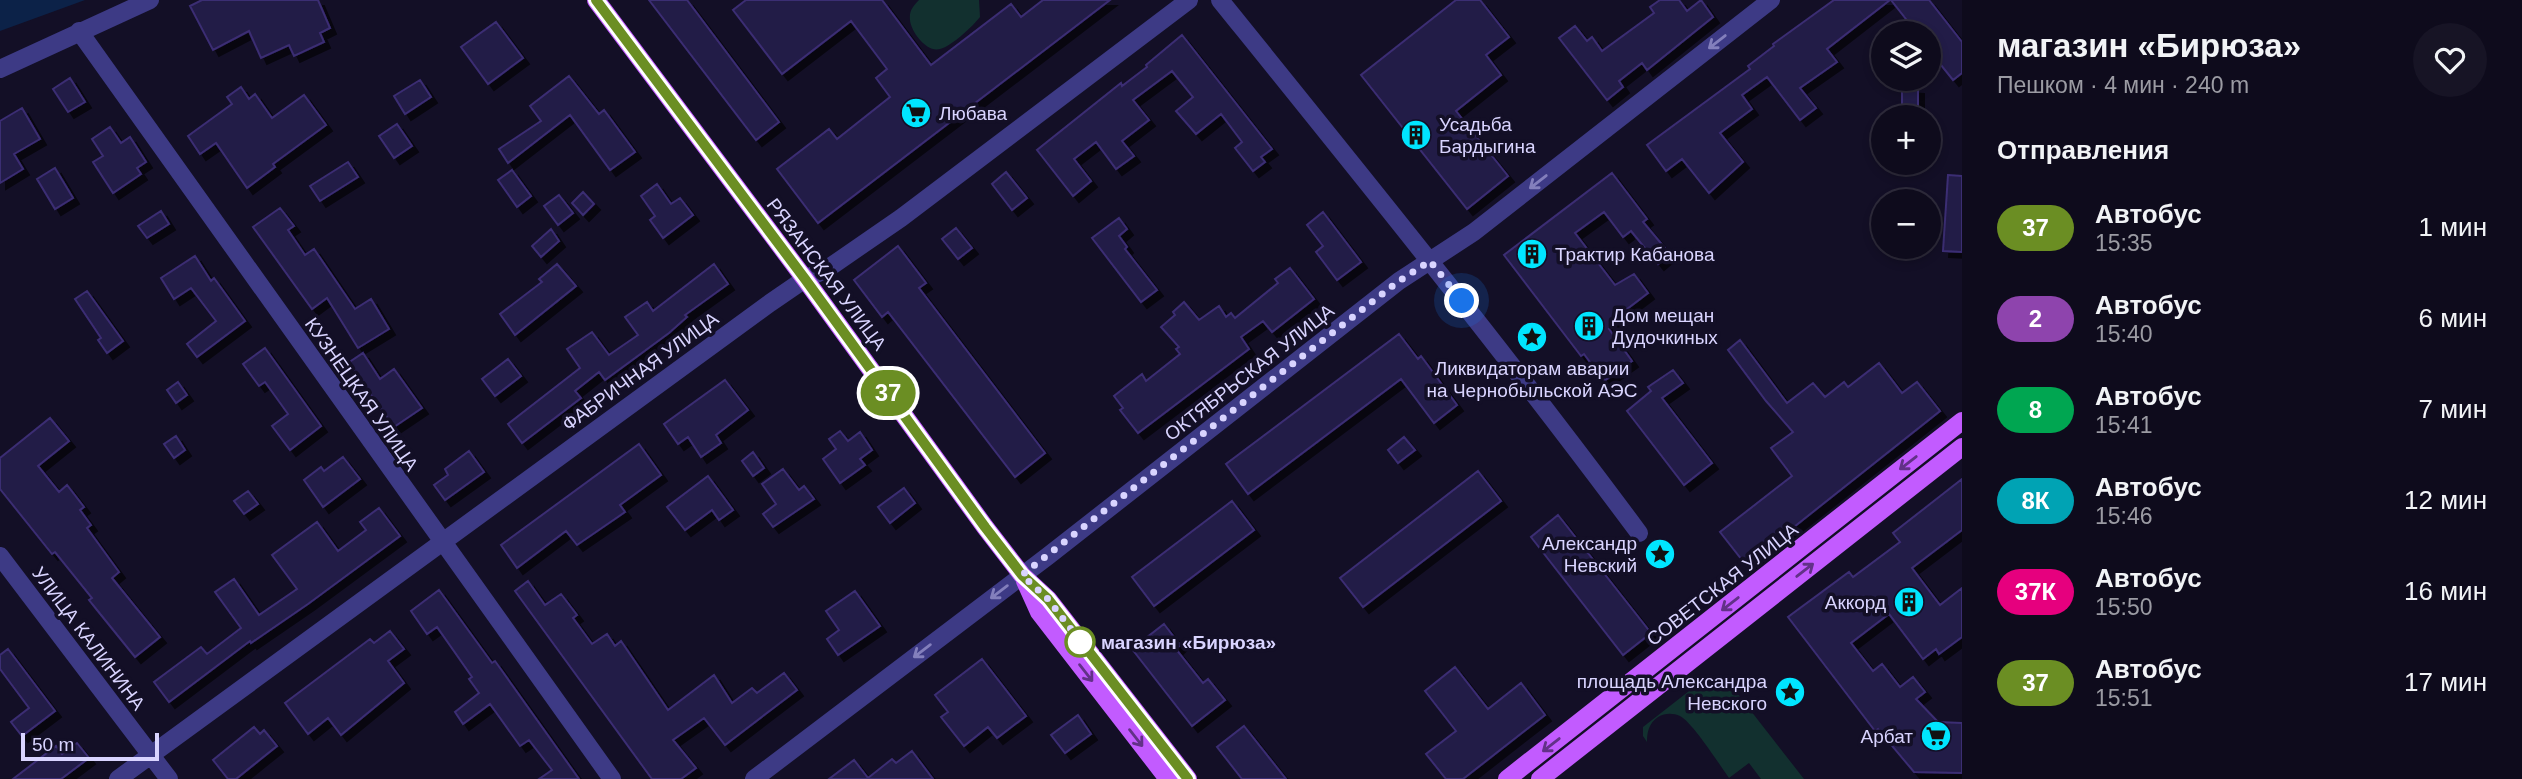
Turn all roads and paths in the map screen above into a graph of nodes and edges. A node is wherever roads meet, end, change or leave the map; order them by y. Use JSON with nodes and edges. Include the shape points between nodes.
{"nodes":[{"id":1,"x":150,"y":0,"type":"edge"},
{"id":2,"x":596,"y":0,"type":"edge"},
{"id":3,"x":1189,"y":0,"type":"edge"},
{"id":4,"x":1220,"y":0,"type":"edge"},
{"id":5,"x":1771,"y":0,"type":"edge"},
{"id":6,"x":79,"y":31,"type":"junction"},
{"id":7,"x":0,"y":69,"type":"edge"},
{"id":8,"x":1430,"y":261,"type":"junction"},
{"id":9,"x":805,"y":279,"type":"junction"},
{"id":10,"x":1962,"y":421,"type":"edge"},
{"id":11,"x":1962,"y":447,"type":"edge"},
{"id":12,"x":1639,"y":533,"type":"dead end"},
{"id":13,"x":441,"y":541,"type":"junction"},
{"id":14,"x":0,"y":556,"type":"edge"},
{"id":15,"x":1022,"y":575,"type":"junction"},
{"id":16,"x":150,"y":755,"type":"junction"},
{"id":17,"x":118,"y":779,"type":"edge"},
{"id":18,"x":169,"y":779,"type":"edge"},
{"id":19,"x":612,"y":779,"type":"edge"},
{"id":20,"x":754,"y":779,"type":"edge"},
{"id":21,"x":1168,"y":779,"type":"edge"},
{"id":22,"x":1188,"y":779,"type":"edge"},
{"id":23,"x":1507,"y":779,"type":"edge"},
{"id":24,"x":1540,"y":779,"type":"edge"}],
"edges":[{"from":1,"to":6,"type":"street"},
{"from":2,"to":9,"type":"main road","name":"РЯЗАНСКАЯ УЛИЦА"},
{"from":3,"to":9,"type":"street","name":"ФАБРИЧНАЯ УЛИЦА","via":[[901,218]]},
{"from":4,"to":8,"type":"street"},
{"from":5,"to":8,"type":"street","name":"ОКТЯБРЬСКАЯ УЛИЦА","one_way":true,"via":[[1474,232]]},
{"from":6,"to":7,"type":"street"},
{"from":6,"to":13,"type":"street","name":"КУЗНЕЦКАЯ УЛИЦА"},
{"from":8,"to":12,"type":"street"},
{"from":8,"to":15,"type":"street","name":"ОКТЯБРЬСКАЯ УЛИЦА"},
{"from":9,"to":13,"type":"street","name":"ФАБРИЧНАЯ УЛИЦА"},
{"from":9,"to":15,"type":"main road","name":"РЯЗАНСКАЯ УЛИЦА"},
{"from":10,"to":23,"type":"main road","name":"СОВЕТСКАЯ УЛИЦА","one_way":true},
{"from":24,"to":11,"type":"main road","name":"СОВЕТСКАЯ УЛИЦА","one_way":true},
{"from":13,"to":16,"type":"street","name":"ФАБРИЧНАЯ УЛИЦА"},
{"from":13,"to":19,"type":"street","name":"КУЗНЕЦКАЯ УЛИЦА"},
{"from":14,"to":16,"type":"street","name":"УЛИЦА КАЛИНИНА"},
{"from":15,"to":20,"type":"street","name":"ОКТЯБРЬСКАЯ УЛИЦА","one_way":true},
{"from":15,"to":21,"type":"main road","name":"РЯЗАНСКАЯ УЛИЦА","one_way":true,"via":[[1039,612]]},
{"from":15,"to":22,"type":"main road","name":"РЯЗАНСКАЯ УЛИЦА","via":[[1048,599]]},
{"from":16,"to":17,"type":"street","name":"ФАБРИЧНАЯ УЛИЦА"},
{"from":16,"to":18,"type":"street","name":"УЛИЦА КАЛИНИНА"}]}
